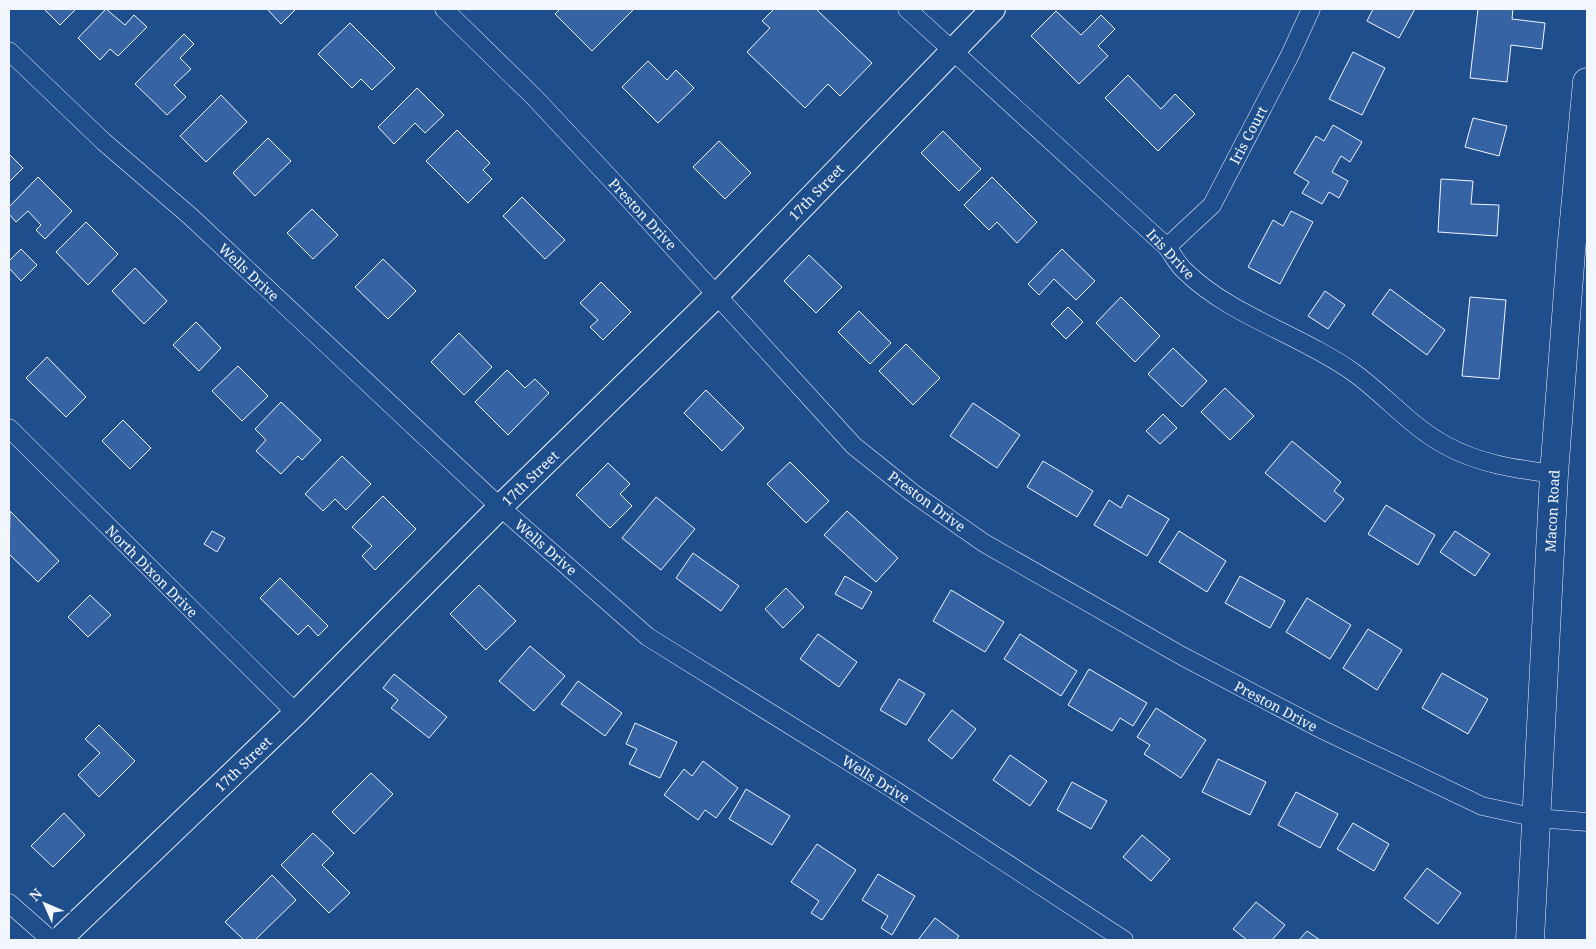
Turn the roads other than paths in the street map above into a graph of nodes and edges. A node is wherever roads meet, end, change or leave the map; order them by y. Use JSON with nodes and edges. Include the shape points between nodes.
{"nodes":[{"id":1,"x":444,"y":9,"type":"edge"},
{"id":2,"x":907,"y":9,"type":"edge"},
{"id":3,"x":993,"y":9,"type":"edge"},
{"id":4,"x":1311,"y":9,"type":"edge"},
{"id":5,"x":9,"y":51,"type":"edge"},
{"id":6,"x":952,"y":51,"type":"junction"},
{"id":7,"x":1587,"y":98,"type":"edge"},
{"id":8,"x":1167,"y":247,"type":"junction"},
{"id":9,"x":1579,"y":251,"type":"edge"},
{"id":10,"x":717,"y":295,"type":"junction"},
{"id":11,"x":9,"y":428,"type":"edge"},
{"id":12,"x":1554,"y":474,"type":"junction"},
{"id":13,"x":500,"y":507,"type":"junction"},
{"id":14,"x":296,"y":713,"type":"junction"},
{"id":15,"x":1537,"y":818,"type":"junction"},
{"id":16,"x":1587,"y":822,"type":"edge"},
{"id":17,"x":9,"y":903,"type":"edge"},
{"id":18,"x":51,"y":940,"type":"edge"},
{"id":19,"x":59,"y":940,"type":"edge"},
{"id":20,"x":1124,"y":940,"type":"edge"},
{"id":21,"x":1530,"y":940,"type":"edge"}],
"edges":[{"from":1,"to":10,"type":"street","name":"Preston Drive","via":[[541,105]]},
{"from":2,"to":6,"type":"street","name":"Iris Drive"},
{"from":3,"to":6,"type":"street","name":"17th Street"},
{"from":4,"to":8,"type":"street","name":"Iris Court","via":[[1212,205]]},
{"from":5,"to":13,"type":"street","name":"Wells Drive"},
{"from":6,"to":8,"type":"street","name":"Iris Drive"},
{"from":6,"to":10,"type":"street","name":"17th Street"},
{"from":7,"to":9,"type":"main road","name":"Macon Road"},
{"from":8,"to":12,"type":"street","name":"Iris Drive","via":[[1184,270],[1213,295],[1319,350],[1354,373],[1416,426],[1445,445],[1476,459],[1508,468]]},
{"from":9,"to":12,"type":"main road","name":"Macon Road"},
{"from":10,"to":13,"type":"street","name":"17th Street"},
{"from":10,"to":15,"type":"street","name":"Preston Drive","via":[[854,446],[914,494],[984,543],[1182,656],[1322,730],[1482,806]]},
{"from":11,"to":14,"type":"street","name":"North Dixon Drive"},
{"from":12,"to":15,"type":"main road","name":"Macon Road"},
{"from":13,"to":14,"type":"street","name":"17th Street"},
{"from":13,"to":20,"type":"street","name":"Wells Drive","via":[[648,637],[893,788]]},
{"from":14,"to":19,"type":"street","name":"17th Street"},
{"from":15,"to":16,"type":"street","name":"Preston Drive"},
{"from":15,"to":21,"type":"main road","name":"Macon Road"},
{"from":17,"to":18,"type":"street"}]}
